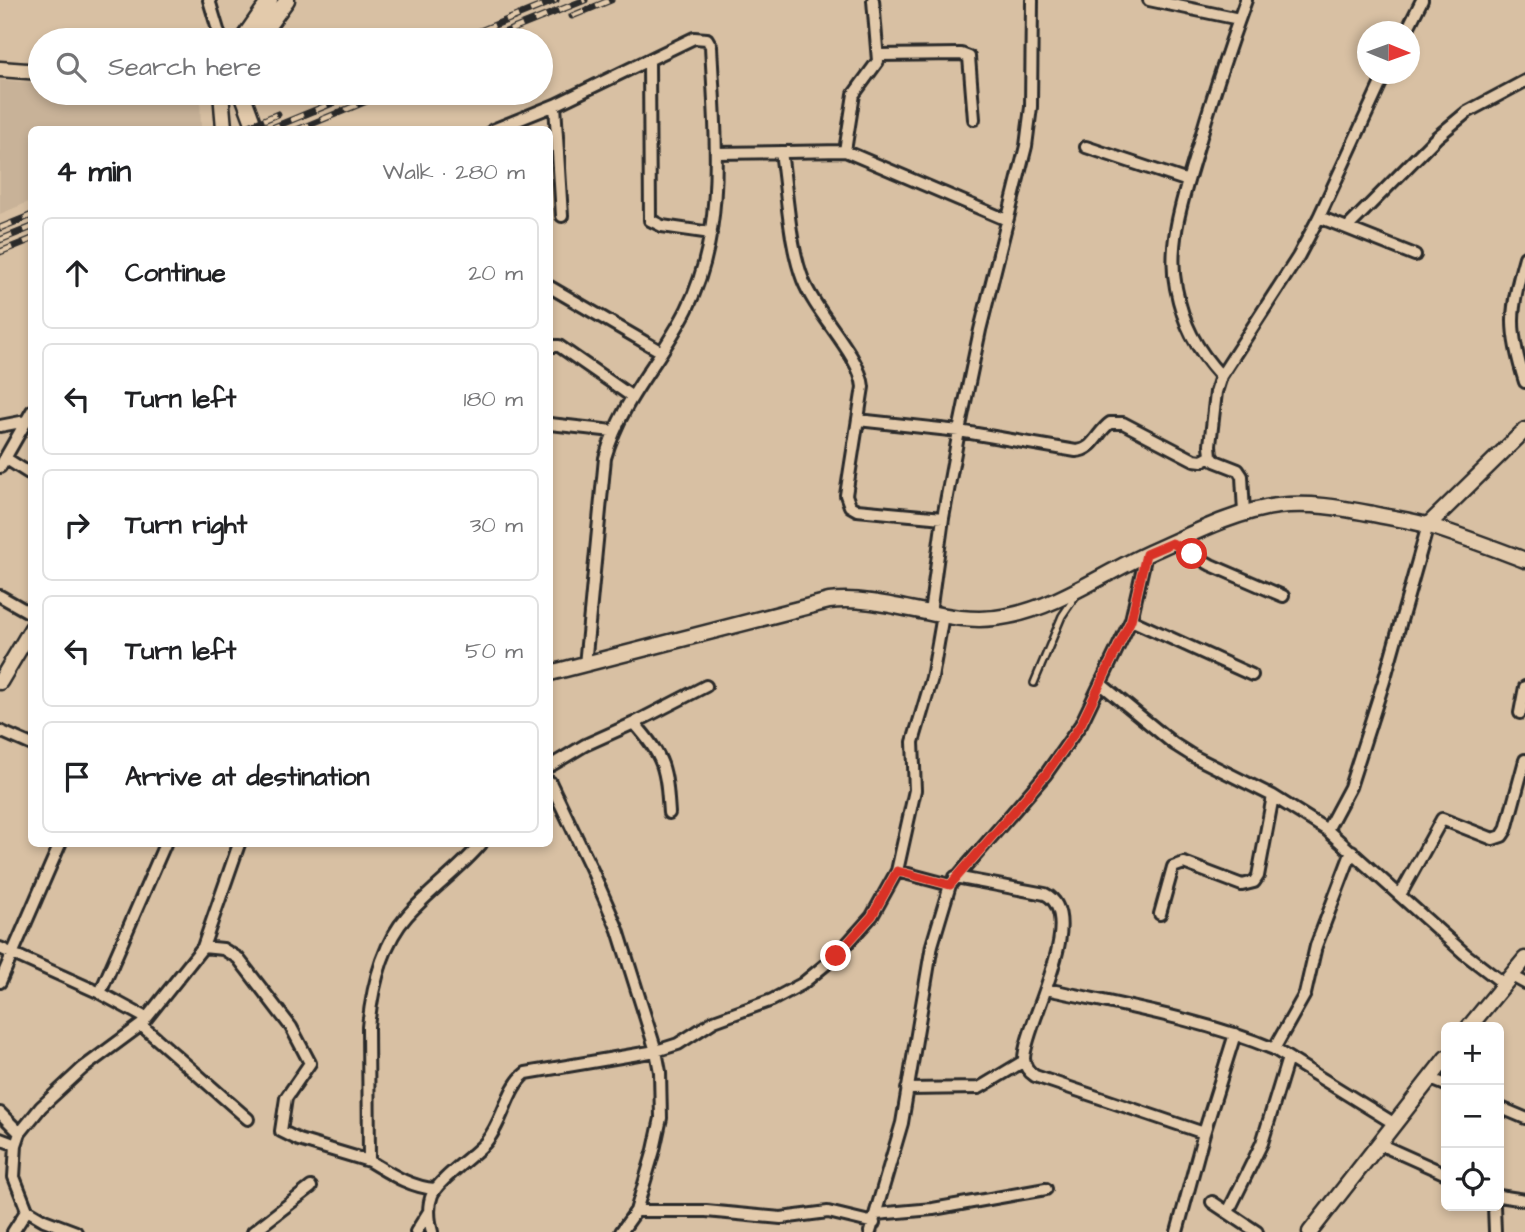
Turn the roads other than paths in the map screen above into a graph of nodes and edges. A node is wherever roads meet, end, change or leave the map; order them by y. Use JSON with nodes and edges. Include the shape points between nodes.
{"nodes":[{"id":1,"x":209,"y":0,"type":"edge"},
{"id":2,"x":270,"y":0,"type":"edge"},
{"id":3,"x":287,"y":0,"type":"edge"},
{"id":4,"x":873,"y":0,"type":"edge"},
{"id":5,"x":1032,"y":0,"type":"edge"},
{"id":6,"x":1150,"y":0,"type":"edge"},
{"id":7,"x":1246,"y":0,"type":"edge"},
{"id":8,"x":1422,"y":0,"type":"edge"},
{"id":9,"x":1239,"y":19,"type":"junction"},
{"id":10,"x":1412,"y":21,"type":"edge"},
{"id":11,"x":217,"y":28,"type":"edge"},
{"id":12,"x":250,"y":28,"type":"edge"},
{"id":13,"x":267,"y":28,"type":"edge"},
{"id":14,"x":878,"y":55,"type":"junction"},
{"id":15,"x":649,"y":61,"type":"junction"},
{"id":16,"x":0,"y":69,"type":"edge"},
{"id":17,"x":28,"y":71,"type":"edge"},
{"id":18,"x":1525,"y":81,"type":"edge"},
{"id":19,"x":1380,"y":84,"type":"edge"},
{"id":20,"x":222,"y":105,"type":"edge"},
{"id":21,"x":246,"y":105,"type":"edge"},
{"id":22,"x":555,"y":105,"type":"junction"},
{"id":23,"x":252,"y":120,"type":"dead end"},
{"id":24,"x":974,"y":120,"type":"dead end"},
{"id":25,"x":225,"y":126,"type":"edge"},
{"id":26,"x":503,"y":126,"type":"edge"},
{"id":27,"x":1086,"y":148,"type":"dead end"},
{"id":28,"x":845,"y":151,"type":"junction"},
{"id":29,"x":781,"y":152,"type":"junction"},
{"id":30,"x":716,"y":153,"type":"junction"},
{"id":31,"x":1188,"y":181,"type":"junction"},
{"id":32,"x":562,"y":216,"type":"dead end"},
{"id":33,"x":1319,"y":217,"type":"junction"},
{"id":34,"x":1007,"y":220,"type":"junction"},
{"id":35,"x":1347,"y":228,"type":"junction"},
{"id":36,"x":711,"y":233,"type":"junction"},
{"id":37,"x":1415,"y":255,"type":"dead end"},
{"id":38,"x":1525,"y":257,"type":"edge"},
{"id":39,"x":553,"y":289,"type":"edge"},
{"id":40,"x":553,"y":346,"type":"edge"},
{"id":41,"x":660,"y":351,"type":"junction"},
{"id":42,"x":1221,"y":376,"type":"junction"},
{"id":43,"x":1525,"y":382,"type":"edge"},
{"id":44,"x":631,"y":396,"type":"junction"},
{"id":45,"x":28,"y":416,"type":"edge"},
{"id":46,"x":28,"y":418,"type":"edge"},
{"id":47,"x":858,"y":420,"type":"junction"},
{"id":48,"x":553,"y":424,"type":"edge"},
{"id":49,"x":0,"y":426,"type":"edge"},
{"id":50,"x":1525,"y":430,"type":"edge"},
{"id":51,"x":612,"y":431,"type":"junction"},
{"id":52,"x":959,"y":431,"type":"junction"},
{"id":53,"x":1211,"y":456,"type":"junction"},
{"id":54,"x":2,"y":463,"type":"edge"},
{"id":55,"x":28,"y":473,"type":"edge"},
{"id":56,"x":1244,"y":513,"type":"junction"},
{"id":57,"x":943,"y":518,"type":"junction"},
{"id":58,"x":1428,"y":525,"type":"junction"},
{"id":59,"x":1172,"y":543,"type":"junction"},
{"id":60,"x":1146,"y":554,"type":"junction"},
{"id":61,"x":1525,"y":560,"type":"edge"},
{"id":62,"x":1081,"y":589,"type":"junction"},
{"id":63,"x":0,"y":596,"type":"edge"},
{"id":64,"x":1283,"y":596,"type":"dead end"},
{"id":65,"x":28,"y":612,"type":"edge"},
{"id":66,"x":937,"y":614,"type":"junction"},
{"id":67,"x":1131,"y":620,"type":"junction"},
{"id":68,"x":28,"y":635,"type":"edge"},
{"id":69,"x":585,"y":665,"type":"junction"},
{"id":70,"x":553,"y":672,"type":"edge"},
{"id":71,"x":1252,"y":675,"type":"dead end"},
{"id":72,"x":0,"y":682,"type":"edge"},
{"id":73,"x":1034,"y":683,"type":"dead end"},
{"id":74,"x":1101,"y":684,"type":"junction"},
{"id":75,"x":706,"y":686,"type":"dead end"},
{"id":76,"x":1525,"y":687,"type":"edge"},
{"id":77,"x":1520,"y":713,"type":"dead end"},
{"id":78,"x":634,"y":723,"type":"junction"},
{"id":79,"x":0,"y":731,"type":"edge"},
{"id":80,"x":28,"y":743,"type":"edge"},
{"id":81,"x":1525,"y":760,"type":"edge"},
{"id":82,"x":553,"y":764,"type":"edge"},
{"id":83,"x":553,"y":788,"type":"edge"},
{"id":84,"x":1273,"y":796,"type":"junction"},
{"id":85,"x":669,"y":813,"type":"dead end"},
{"id":86,"x":1327,"y":830,"type":"junction"},
{"id":87,"x":59,"y":847,"type":"edge"},
{"id":88,"x":164,"y":847,"type":"edge"},
{"id":89,"x":238,"y":847,"type":"edge"},
{"id":90,"x":478,"y":847,"type":"edge"},
{"id":91,"x":1352,"y":851,"type":"junction"},
{"id":92,"x":897,"y":871,"type":"junction"},
{"id":93,"x":952,"y":881,"type":"junction"},
{"id":94,"x":1400,"y":895,"type":"junction"},
{"id":95,"x":1160,"y":914,"type":"dead end"},
{"id":96,"x":203,"y":947,"type":"junction"},
{"id":97,"x":0,"y":948,"type":"edge"},
{"id":98,"x":12,"y":953,"type":"junction"},
{"id":99,"x":1525,"y":959,"type":"edge"},
{"id":100,"x":1514,"y":981,"type":"edge"},
{"id":101,"x":0,"y":982,"type":"edge"},
{"id":102,"x":1047,"y":989,"type":"junction"},
{"id":103,"x":100,"y":993,"type":"junction"},
{"id":104,"x":144,"y":1021,"type":"junction"},
{"id":105,"x":1474,"y":1022,"type":"edge"},
{"id":106,"x":1234,"y":1034,"type":"junction"},
{"id":107,"x":1274,"y":1049,"type":"junction"},
{"id":108,"x":656,"y":1051,"type":"junction"},
{"id":109,"x":1288,"y":1058,"type":"junction"},
{"id":110,"x":1024,"y":1061,"type":"junction"},
{"id":111,"x":1441,"y":1065,"type":"edge"},
{"id":112,"x":1431,"y":1079,"type":"junction"},
{"id":113,"x":1441,"y":1083,"type":"edge"},
{"id":114,"x":907,"y":1089,"type":"junction"},
{"id":115,"x":1504,"y":1109,"type":"edge"},
{"id":116,"x":0,"y":1113,"type":"edge"},
{"id":117,"x":1525,"y":1118,"type":"edge"},
{"id":118,"x":248,"y":1119,"type":"dead end"},
{"id":119,"x":1395,"y":1124,"type":"junction"},
{"id":120,"x":20,"y":1133,"type":"junction"},
{"id":121,"x":1204,"y":1133,"type":"junction"},
{"id":122,"x":0,"y":1139,"type":"edge"},
{"id":123,"x":1379,"y":1144,"type":"junction"},
{"id":124,"x":16,"y":1145,"type":"junction"},
{"id":125,"x":369,"y":1161,"type":"junction"},
{"id":126,"x":1441,"y":1172,"type":"edge"},
{"id":127,"x":311,"y":1187,"type":"dead end"},
{"id":128,"x":435,"y":1189,"type":"junction"},
{"id":129,"x":1046,"y":1189,"type":"dead end"},
{"id":130,"x":1504,"y":1197,"type":"edge"},
{"id":131,"x":1525,"y":1200,"type":"edge"},
{"id":132,"x":1212,"y":1202,"type":"dead end"},
{"id":133,"x":27,"y":1210,"type":"junction"},
{"id":134,"x":636,"y":1211,"type":"junction"},
{"id":135,"x":1494,"y":1211,"type":"edge"},
{"id":136,"x":1228,"y":1212,"type":"junction"},
{"id":137,"x":428,"y":1213,"type":"junction"},
{"id":138,"x":873,"y":1223,"type":"edge"},
{"id":139,"x":13,"y":1232,"type":"edge"},
{"id":140,"x":76,"y":1232,"type":"edge"},
{"id":141,"x":253,"y":1232,"type":"edge"},
{"id":142,"x":416,"y":1232,"type":"edge"},
{"id":143,"x":432,"y":1232,"type":"edge"},
{"id":144,"x":621,"y":1232,"type":"edge"},
{"id":145,"x":1177,"y":1232,"type":"edge"},
{"id":146,"x":1257,"y":1232,"type":"edge"},
{"id":147,"x":1310,"y":1232,"type":"edge"},
{"id":148,"x":1495,"y":1232,"type":"edge"}],
"edges":[{"from":1,"to":11,"type":"street"},
{"from":2,"to":12,"type":"street"},
{"from":3,"to":13,"type":"street"},
{"from":4,"to":14,"type":"street"},
{"from":5,"to":34,"type":"street","via":[[1031,107]]},
{"from":6,"to":9,"type":"street"},
{"from":7,"to":9,"type":"street"},
{"from":8,"to":10,"type":"street"},
{"from":9,"to":31,"type":"street"},
{"from":14,"to":24,"type":"street","via":[[969,57]]},
{"from":14,"to":28,"type":"street","via":[[876,66],[853,94]]},
{"from":15,"to":22,"type":"street"},
{"from":15,"to":30,"type":"street","via":[[694,38],[708,39]]},
{"from":15,"to":36,"type":"street","via":[[650,220]]},
{"from":16,"to":17,"type":"street"},
{"from":18,"to":35,"type":"street","via":[[1467,112]]},
{"from":19,"to":33,"type":"street"},
{"from":20,"to":25,"type":"street"},
{"from":21,"to":23,"type":"street"},
{"from":22,"to":26,"type":"street"},
{"from":22,"to":32,"type":"street"},
{"from":27,"to":31,"type":"street"},
{"from":28,"to":29,"type":"street"},
{"from":28,"to":34,"type":"street"},
{"from":29,"to":30,"type":"street"},
{"from":29,"to":47,"type":"street","via":[[802,279],[862,377]]},
{"from":30,"to":36,"type":"street"},
{"from":31,"to":42,"type":"street","via":[[1176,228],[1175,286],[1187,327],[1201,354]]},
{"from":33,"to":35,"type":"street"},
{"from":33,"to":42,"type":"street"},
{"from":34,"to":52,"type":"street"},
{"from":35,"to":37,"type":"street"},
{"from":36,"to":41,"type":"street","via":[[700,281]]},
{"from":38,"to":43,"type":"street","via":[[1512,316]]},
{"from":39,"to":41,"type":"street"},
{"from":40,"to":44,"type":"street"},
{"from":41,"to":44,"type":"street"},
{"from":42,"to":53,"type":"street"},
{"from":44,"to":51,"type":"street"},
{"from":45,"to":49,"type":"street"},
{"from":46,"to":54,"type":"street"},
{"from":47,"to":52,"type":"street"},
{"from":47,"to":57,"type":"street","via":[[846,495],[850,506]]},
{"from":48,"to":51,"type":"street"},
{"from":50,"to":58,"type":"street"},
{"from":51,"to":69,"type":"street","via":[[605,458]]},
{"from":52,"to":53,"type":"street","via":[[1084,450],[1104,427],[1122,423],[1194,460]]},
{"from":52,"to":57,"type":"street"},
{"from":53,"to":56,"type":"street","via":[[1238,470]]},
{"from":54,"to":55,"type":"street"},
{"from":56,"to":58,"type":"street","via":[[1276,506],[1326,505]]},
{"from":56,"to":59,"type":"street"},
{"from":57,"to":66,"type":"street"},
{"from":58,"to":61,"type":"street"},
{"from":58,"to":86,"type":"street","via":[[1350,787]]},
{"from":59,"to":60,"type":"street"},
{"from":59,"to":64,"type":"street"},
{"from":60,"to":62,"type":"street"},
{"from":60,"to":67,"type":"street"},
{"from":62,"to":66,"type":"street","via":[[1007,617]]},
{"from":62,"to":73,"type":"lane","via":[[1062,616]]},
{"from":63,"to":65,"type":"street"},
{"from":66,"to":69,"type":"street","via":[[872,601],[829,601]]},
{"from":66,"to":92,"type":"street","via":[[932,678],[913,742],[915,790]]},
{"from":67,"to":71,"type":"street"},
{"from":67,"to":74,"type":"street"},
{"from":68,"to":72,"type":"street"},
{"from":69,"to":70,"type":"street"},
{"from":74,"to":84,"type":"street","via":[[1174,744]]},
{"from":74,"to":93,"type":"street","via":[[1063,753]]},
{"from":75,"to":78,"type":"street"},
{"from":76,"to":77,"type":"street"},
{"from":78,"to":82,"type":"street"},
{"from":78,"to":85,"type":"street","via":[[664,764]]},
{"from":79,"to":80,"type":"street"},
{"from":81,"to":94,"type":"street","via":[[1502,836],[1493,839],[1442,819]]},
{"from":83,"to":108,"type":"street","via":[[618,930]]},
{"from":84,"to":86,"type":"street"},
{"from":84,"to":95,"type":"street","via":[[1254,882],[1242,885],[1179,863]]},
{"from":86,"to":91,"type":"street"},
{"from":87,"to":98,"type":"street"},
{"from":88,"to":103,"type":"street"},
{"from":89,"to":96,"type":"street"},
{"from":90,"to":125,"type":"street","via":[[405,918],[383,959],[368,1027]]},
{"from":91,"to":94,"type":"street"},
{"from":91,"to":107,"type":"street","via":[[1315,946],[1305,994]]},
{"from":92,"to":93,"type":"street"},
{"from":92,"to":108,"type":"street","via":[[872,916],[836,956],[802,984]]},
{"from":93,"to":102,"type":"street","via":[[1045,894],[1052,899],[1059,917],[1059,936]]},
{"from":93,"to":114,"type":"street","via":[[932,945]]},
{"from":94,"to":100,"type":"street","via":[[1465,954]]},
{"from":96,"to":104,"type":"street"},
{"from":96,"to":125,"type":"street","via":[[223,949],[238,958],[291,1027],[310,1063],[286,1098],[281,1131]]},
{"from":97,"to":98,"type":"street"},
{"from":98,"to":101,"type":"street"},
{"from":98,"to":103,"type":"street"},
{"from":99,"to":100,"type":"street"},
{"from":100,"to":105,"type":"street"},
{"from":102,"to":106,"type":"street"},
{"from":102,"to":110,"type":"street"},
{"from":103,"to":104,"type":"street"},
{"from":104,"to":118,"type":"street"},
{"from":104,"to":120,"type":"street","via":[[83,1069]]},
{"from":106,"to":107,"type":"street"},
{"from":106,"to":121,"type":"street"},
{"from":107,"to":109,"type":"street"},
{"from":108,"to":128,"type":"street","via":[[526,1073],[514,1084],[505,1112],[485,1143]]},
{"from":108,"to":134,"type":"street","via":[[661,1118]]},
{"from":109,"to":119,"type":"street"},
{"from":109,"to":136,"type":"street","via":[[1262,1143]]},
{"from":110,"to":114,"type":"street","via":[[979,1088]]},
{"from":110,"to":121,"type":"street","via":[[1035,1076]]},
{"from":111,"to":112,"type":"street"},
{"from":112,"to":113,"type":"street"},
{"from":112,"to":119,"type":"street"},
{"from":114,"to":138,"type":"street","via":[[902,1124]]},
{"from":115,"to":117,"type":"street"},
{"from":116,"to":120,"type":"street"},
{"from":119,"to":123,"type":"street"},
{"from":120,"to":124,"type":"street"},
{"from":121,"to":145,"type":"street"},
{"from":122,"to":124,"type":"street"},
{"from":123,"to":126,"type":"street"},
{"from":123,"to":147,"type":"street"},
{"from":124,"to":133,"type":"street","via":[[14,1177]]},
{"from":125,"to":128,"type":"street","via":[[419,1188]]},
{"from":127,"to":141,"type":"street"},
{"from":128,"to":137,"type":"street"},
{"from":129,"to":138,"type":"street"},
{"from":130,"to":131,"type":"street"},
{"from":132,"to":136,"type":"street"},
{"from":133,"to":139,"type":"street"},
{"from":133,"to":140,"type":"street"},
{"from":134,"to":138,"type":"street","via":[[781,1218],[828,1212]]},
{"from":134,"to":144,"type":"street"},
{"from":135,"to":148,"type":"street"},
{"from":136,"to":146,"type":"street"},
{"from":137,"to":142,"type":"street"},
{"from":137,"to":143,"type":"street"}]}
